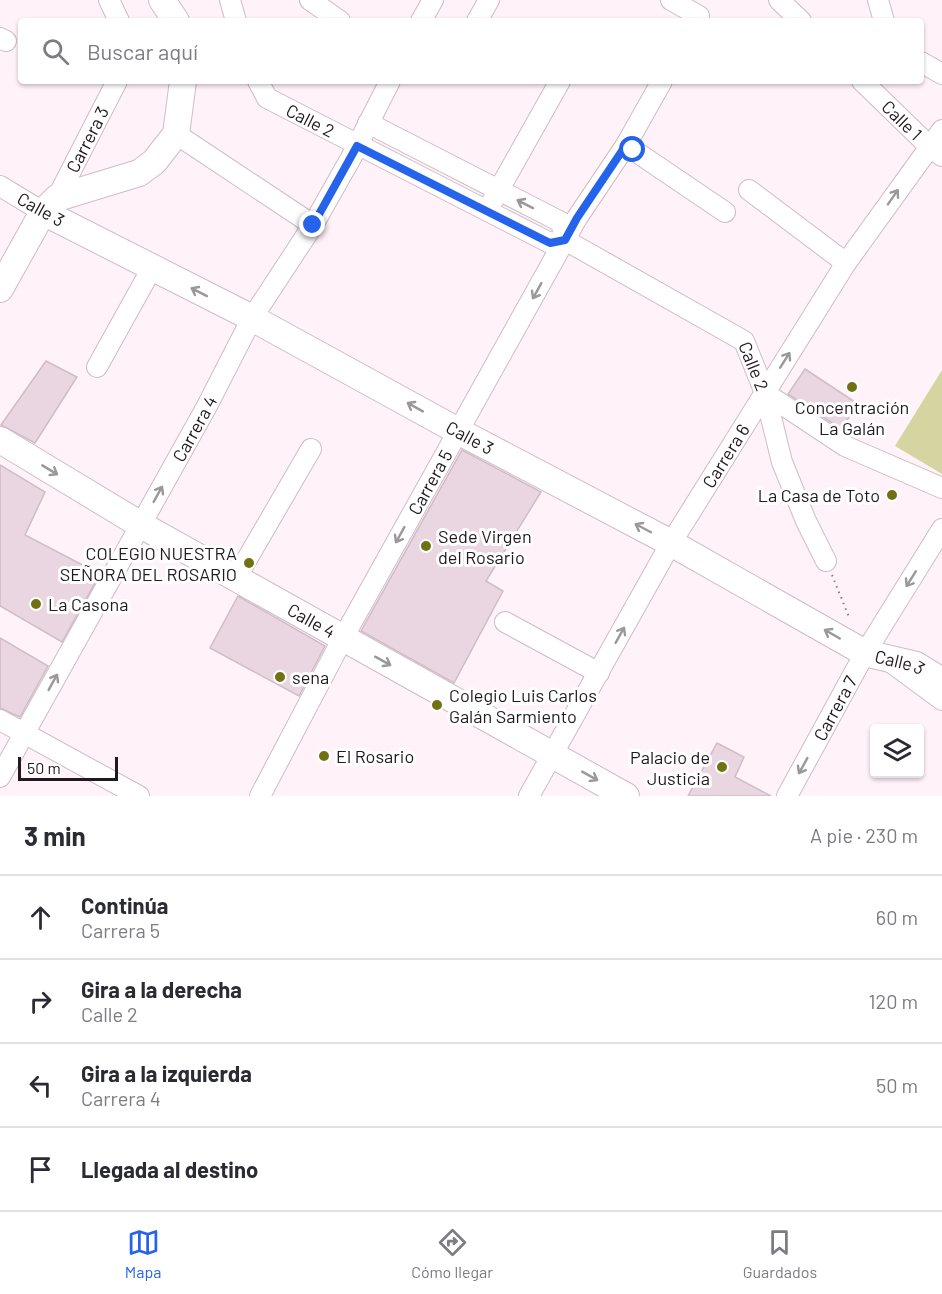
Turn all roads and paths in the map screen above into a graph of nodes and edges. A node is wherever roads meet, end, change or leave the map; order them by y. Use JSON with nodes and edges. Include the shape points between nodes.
{"nodes":[{"id":1,"x":109,"y":0,"type":"edge"},
{"id":2,"x":162,"y":0,"type":"edge"},
{"id":3,"x":230,"y":0,"type":"edge"},
{"id":4,"x":309,"y":0,"type":"edge"},
{"id":5,"x":433,"y":0,"type":"edge"},
{"id":6,"x":489,"y":0,"type":"edge"},
{"id":7,"x":671,"y":0,"type":"edge"},
{"id":8,"x":779,"y":0,"type":"edge"},
{"id":9,"x":878,"y":0,"type":"edge"},
{"id":10,"x":701,"y":12,"type":"edge"},
{"id":11,"x":118,"y":18,"type":"edge"},
{"id":12,"x":174,"y":18,"type":"edge"},
{"id":13,"x":235,"y":18,"type":"edge"},
{"id":14,"x":336,"y":18,"type":"edge"},
{"id":15,"x":423,"y":18,"type":"edge"},
{"id":16,"x":479,"y":18,"type":"edge"},
{"id":17,"x":798,"y":18,"type":"edge"},
{"id":18,"x":883,"y":18,"type":"edge"},
{"id":19,"x":924,"y":64,"type":"edge"},
{"id":20,"x":942,"y":74,"type":"edge"},
{"id":21,"x":115,"y":84,"type":"edge"},
{"id":22,"x":183,"y":84,"type":"edge"},
{"id":23,"x":260,"y":84,"type":"edge"},
{"id":24,"x":388,"y":84,"type":"edge"},
{"id":25,"x":565,"y":84,"type":"edge"},
{"id":26,"x":660,"y":84,"type":"edge"},
{"id":27,"x":865,"y":84,"type":"edge"},
{"id":28,"x":368,"y":123,"type":"junction"},
{"id":29,"x":942,"y":130,"type":"edge"},
{"id":30,"x":176,"y":134,"type":"junction"},
{"id":31,"x":626,"y":145,"type":"junction"},
{"id":32,"x":357,"y":146,"type":"junction"},
{"id":33,"x":936,"y":151,"type":"edge"},
{"id":34,"x":0,"y":186,"type":"edge"},
{"id":35,"x":498,"y":190,"type":"junction"},
{"id":36,"x":749,"y":190,"type":"dead end"},
{"id":37,"x":50,"y":205,"type":"junction"},
{"id":38,"x":487,"y":211,"type":"junction"},
{"id":39,"x":725,"y":212,"type":"dead end"},
{"id":40,"x":313,"y":225,"type":"junction"},
{"id":41,"x":565,"y":240,"type":"junction"},
{"id":42,"x":846,"y":263,"type":"junction"},
{"id":43,"x":152,"y":268,"type":"junction"},
{"id":44,"x":0,"y":289,"type":"edge"},
{"id":45,"x":252,"y":318,"type":"junction"},
{"id":46,"x":97,"y":367,"type":"dead end"},
{"id":47,"x":765,"y":393,"type":"junction"},
{"id":48,"x":458,"y":431,"type":"junction"},
{"id":49,"x":0,"y":440,"type":"edge"},
{"id":50,"x":310,"y":449,"type":"dead end"},
{"id":51,"x":942,"y":488,"type":"edge"},
{"id":52,"x":141,"y":525,"type":"junction"},
{"id":53,"x":942,"y":532,"type":"edge"},
{"id":54,"x":672,"y":543,"type":"junction"},
{"id":55,"x":826,"y":561,"type":"joint"},
{"id":56,"x":236,"y":578,"type":"junction"},
{"id":57,"x":849,"y":617,"type":"dead end"},
{"id":58,"x":505,"y":622,"type":"dead end"},
{"id":59,"x":343,"y":638,"type":"junction"},
{"id":60,"x":874,"y":655,"type":"junction"},
{"id":61,"x":599,"y":673,"type":"junction"},
{"id":62,"x":942,"y":681,"type":"edge"},
{"id":63,"x":942,"y":700,"type":"edge"},
{"id":64,"x":0,"y":720,"type":"edge"},
{"id":65,"x":25,"y":734,"type":"junction"},
{"id":66,"x":553,"y":755,"type":"junction"},
{"id":67,"x":0,"y":777,"type":"edge"},
{"id":68,"x":139,"y":796,"type":"edge"},
{"id":69,"x":260,"y":796,"type":"edge"},
{"id":70,"x":530,"y":796,"type":"edge"},
{"id":71,"x":626,"y":796,"type":"edge"},
{"id":72,"x":787,"y":796,"type":"edge"}],
"edges":[{"from":1,"to":11,"type":"street"},
{"from":2,"to":12,"type":"main road"},
{"from":3,"to":13,"type":"street"},
{"from":4,"to":14,"type":"street"},
{"from":5,"to":15,"type":"street"},
{"from":6,"to":16,"type":"street"},
{"from":7,"to":10,"type":"street"},
{"from":8,"to":17,"type":"street"},
{"from":9,"to":18,"type":"street"},
{"from":19,"to":20,"type":"street"},
{"from":21,"to":37,"type":"street","name":"Carrera 3"},
{"from":22,"to":30,"type":"main road"},
{"from":23,"to":32,"type":"street","name":"Calle 2","via":[[267,98]]},
{"from":24,"to":28,"type":"street","name":"Carrera 4"},
{"from":25,"to":35,"type":"street"},
{"from":26,"to":31,"type":"street","name":"Carrera 5"},
{"from":27,"to":33,"type":"street","name":"Calle 1"},
{"from":28,"to":32,"type":"street","name":"Carrera 4"},
{"from":28,"to":35,"type":"street","name":"Calle 2"},
{"from":29,"to":33,"type":"street","name":"Carrera 6"},
{"from":30,"to":37,"type":"main road","via":[[139,174]]},
{"from":30,"to":40,"type":"street"},
{"from":31,"to":39,"type":"street"},
{"from":31,"to":41,"type":"street","name":"Carrera 5"},
{"from":32,"to":38,"type":"street","name":"Calle 2"},
{"from":32,"to":40,"type":"street","name":"Carrera 4"},
{"from":42,"to":33,"type":"street","name":"Carrera 6","one_way":true},
{"from":34,"to":37,"type":"street","name":"Calle 3"},
{"from":35,"to":38,"type":"street"},
{"from":41,"to":35,"type":"street","name":"Calle 2","one_way":true,"via":[[561,222]]},
{"from":36,"to":42,"type":"street"},
{"from":37,"to":43,"type":"main road","name":"Calle 3"},
{"from":37,"to":44,"type":"main road","name":"Carrera 3"},
{"from":38,"to":41,"type":"street","name":"Calle 2","via":[[550,243]]},
{"from":40,"to":45,"type":"street","name":"Carrera 4"},
{"from":41,"to":47,"type":"street","name":"Calle 2","via":[[744,341]]},
{"from":41,"to":48,"type":"street","name":"Carrera 5","one_way":true},
{"from":47,"to":42,"type":"street","name":"Carrera 6","one_way":true},
{"from":45,"to":43,"type":"main road","name":"Calle 3","one_way":true},
{"from":43,"to":46,"type":"street"},
{"from":48,"to":45,"type":"main road","name":"Calle 3","one_way":true},
{"from":52,"to":45,"type":"street","name":"Carrera 4","one_way":true},
{"from":47,"to":51,"type":"street","name":"Calle 2","via":[[845,446]]},
{"from":47,"to":54,"type":"street","name":"Carrera 6"},
{"from":47,"to":55,"type":"street","via":[[782,462]]},
{"from":54,"to":48,"type":"main road","name":"Calle 3","one_way":true},
{"from":48,"to":59,"type":"street","name":"Carrera 5","one_way":true},
{"from":49,"to":52,"type":"main road","name":"Calle 4","one_way":true},
{"from":50,"to":56,"type":"street"},
{"from":52,"to":56,"type":"main road","name":"Calle 4"},
{"from":65,"to":52,"type":"street","name":"Carrera 4","one_way":true},
{"from":53,"to":60,"type":"street","name":"Carrera 7","one_way":true},
{"from":60,"to":54,"type":"main road","name":"Calle 3","one_way":true},
{"from":61,"to":54,"type":"street","name":"Carrera 6","one_way":true},
{"from":55,"to":57,"type":"path"},
{"from":56,"to":59,"type":"main road","name":"Calle 4"},
{"from":58,"to":61,"type":"street"},
{"from":59,"to":66,"type":"main road","name":"Calle 4","one_way":true},
{"from":59,"to":69,"type":"street","name":"Carrera 5"},
{"from":60,"to":62,"type":"main road","name":"Calle 3","via":[[916,665]]},
{"from":60,"to":63,"type":"street"},
{"from":60,"to":72,"type":"street","name":"Carrera 7","one_way":true},
{"from":61,"to":66,"type":"street","name":"Carrera 6"},
{"from":64,"to":65,"type":"street"},
{"from":65,"to":67,"type":"street","name":"Carrera 4"},
{"from":65,"to":68,"type":"street"},
{"from":66,"to":70,"type":"street","name":"Carrera 6"},
{"from":66,"to":71,"type":"main road","name":"Calle 4","one_way":true}]}
